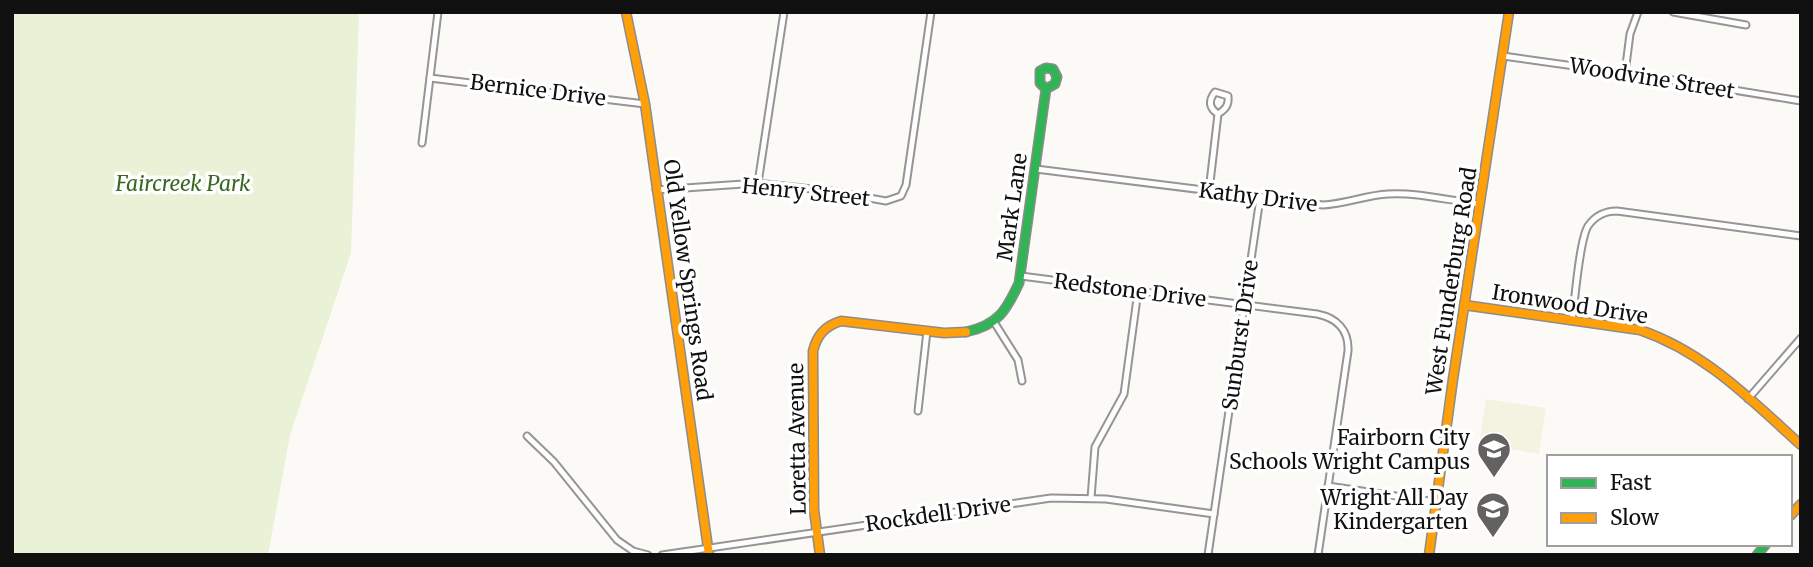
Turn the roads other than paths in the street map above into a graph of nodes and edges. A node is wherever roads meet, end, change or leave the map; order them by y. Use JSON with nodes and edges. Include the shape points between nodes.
{"nodes":[{"id":1,"x":439,"y":12,"type":"edge"},
{"id":2,"x":626,"y":12,"type":"edge"},
{"id":3,"x":784,"y":12,"type":"edge"},
{"id":4,"x":931,"y":12,"type":"edge"},
{"id":5,"x":1509,"y":12,"type":"edge"},
{"id":6,"x":1638,"y":12,"type":"edge"},
{"id":7,"x":1672,"y":12,"type":"edge"},
{"id":8,"x":1746,"y":25,"type":"dead end"},
{"id":9,"x":1503,"y":56,"type":"junction"},
{"id":10,"x":1625,"y":73,"type":"junction"},
{"id":11,"x":430,"y":78,"type":"junction"},
{"id":12,"x":1046,"y":89,"type":"dead end"},
{"id":13,"x":1801,"y":101,"type":"edge"},
{"id":14,"x":645,"y":104,"type":"junction"},
{"id":15,"x":1218,"y":114,"type":"dead end"},
{"id":16,"x":422,"y":143,"type":"dead end"},
{"id":17,"x":1036,"y":169,"type":"junction"},
{"id":18,"x":758,"y":183,"type":"junction"},
{"id":19,"x":656,"y":190,"type":"junction"},
{"id":20,"x":1209,"y":191,"type":"junction"},
{"id":21,"x":1260,"y":198,"type":"junction"},
{"id":22,"x":1480,"y":204,"type":"junction"},
{"id":23,"x":1801,"y":236,"type":"edge"},
{"id":24,"x":1021,"y":276,"type":"junction"},
{"id":25,"x":1138,"y":291,"type":"junction"},
{"id":26,"x":1245,"y":305,"type":"junction"},
{"id":27,"x":1464,"y":305,"type":"junction"},
{"id":28,"x":1572,"y":321,"type":"junction"},
{"id":29,"x":994,"y":322,"type":"junction"},
{"id":30,"x":927,"y":331,"type":"junction"},
{"id":31,"x":1801,"y":338,"type":"edge"},
{"id":32,"x":1022,"y":381,"type":"dead end"},
{"id":33,"x":1748,"y":399,"type":"junction"},
{"id":34,"x":918,"y":411,"type":"dead end"},
{"id":35,"x":527,"y":436,"type":"dead end"},
{"id":36,"x":1801,"y":445,"type":"edge"},
{"id":37,"x":1328,"y":486,"type":"junction"},
{"id":38,"x":1091,"y":498,"type":"junction"},
{"id":39,"x":1436,"y":502,"type":"junction"},
{"id":40,"x":1214,"y":514,"type":"junction"},
{"id":41,"x":816,"y":532,"type":"junction"},
{"id":42,"x":709,"y":552,"type":"edge"},
{"id":43,"x":648,"y":555,"type":"edge"},
{"id":44,"x":662,"y":555,"type":"edge"},
{"id":45,"x":820,"y":555,"type":"edge"},
{"id":46,"x":1208,"y":555,"type":"edge"},
{"id":47,"x":1318,"y":555,"type":"edge"},
{"id":48,"x":1429,"y":555,"type":"edge"}],
"edges":[{"from":1,"to":11,"type":"street"},
{"from":2,"to":14,"type":"street","name":"Old Yellow Springs Road"},
{"from":3,"to":18,"type":"street"},
{"from":4,"to":18,"type":"street","name":"Henry Street","via":[[901,196],[887,201]]},
{"from":5,"to":9,"type":"street","name":"West Funderburg Road"},
{"from":6,"to":10,"type":"street"},
{"from":7,"to":8,"type":"street"},
{"from":9,"to":10,"type":"street","name":"Woodvine Street"},
{"from":9,"to":22,"type":"street","name":"West Funderburg Road"},
{"from":10,"to":13,"type":"street","name":"Woodvine Street"},
{"from":11,"to":14,"type":"street","name":"Bernice Drive"},
{"from":11,"to":16,"type":"street"},
{"from":12,"to":17,"type":"street","name":"Mark Lane"},
{"from":14,"to":19,"type":"street","name":"Old Yellow Springs Road"},
{"from":15,"to":20,"type":"street"},
{"from":17,"to":20,"type":"street","name":"Kathy Drive"},
{"from":17,"to":24,"type":"street","name":"Mark Lane"},
{"from":18,"to":19,"type":"street","name":"Henry Street"},
{"from":19,"to":42,"type":"street","name":"Old Yellow Springs Road"},
{"from":20,"to":21,"type":"street","name":"Kathy Drive"},
{"from":21,"to":22,"type":"street","name":"Kathy Drive","via":[[1337,205],[1394,194]]},
{"from":21,"to":26,"type":"street","name":"Sunburst Drive"},
{"from":22,"to":27,"type":"street","name":"West Funderburg Road"},
{"from":23,"to":28,"type":"street","via":[[1604,213],[1585,233]]},
{"from":24,"to":25,"type":"street","name":"Redstone Drive"},
{"from":24,"to":29,"type":"street","name":"Mark Lane","via":[[1012,302]]},
{"from":25,"to":26,"type":"street","name":"Redstone Drive"},
{"from":25,"to":38,"type":"street","via":[[1124,394],[1095,447]]},
{"from":26,"to":37,"type":"street","name":"Redstone Drive","via":[[1322,315],[1339,324],[1347,336]]},
{"from":26,"to":40,"type":"street","name":"Sunburst Drive"},
{"from":27,"to":28,"type":"street","name":"Ironwood Drive"},
{"from":27,"to":39,"type":"street","name":"West Funderburg Road"},
{"from":28,"to":33,"type":"street","name":"Ironwood Drive","via":[[1665,338],[1700,357]]},
{"from":29,"to":30,"type":"street","via":[[967,333]]},
{"from":29,"to":32,"type":"street","via":[[1018,359]]},
{"from":30,"to":34,"type":"street"},
{"from":30,"to":41,"type":"street","name":"Loretta Avenue","via":[[846,321],[826,327],[817,338],[813,351]]},
{"from":31,"to":33,"type":"street"},
{"from":33,"to":36,"type":"street","name":"Ironwood Drive"},
{"from":35,"to":43,"type":"street","via":[[562,471],[617,540]]},
{"from":37,"to":39,"type":"street"},
{"from":37,"to":47,"type":"street"},
{"from":38,"to":40,"type":"street","name":"Rockdell Drive"},
{"from":38,"to":41,"type":"street","name":"Rockdell Drive","via":[[1040,499]]},
{"from":39,"to":48,"type":"street","name":"West Funderburg Road"},
{"from":40,"to":46,"type":"street","name":"Sunburst Drive"},
{"from":41,"to":42,"type":"street","name":"Rockdell Drive"},
{"from":41,"to":45,"type":"street","name":"Loretta Avenue"},
{"from":42,"to":44,"type":"street","name":"Rockdell Drive"}]}
